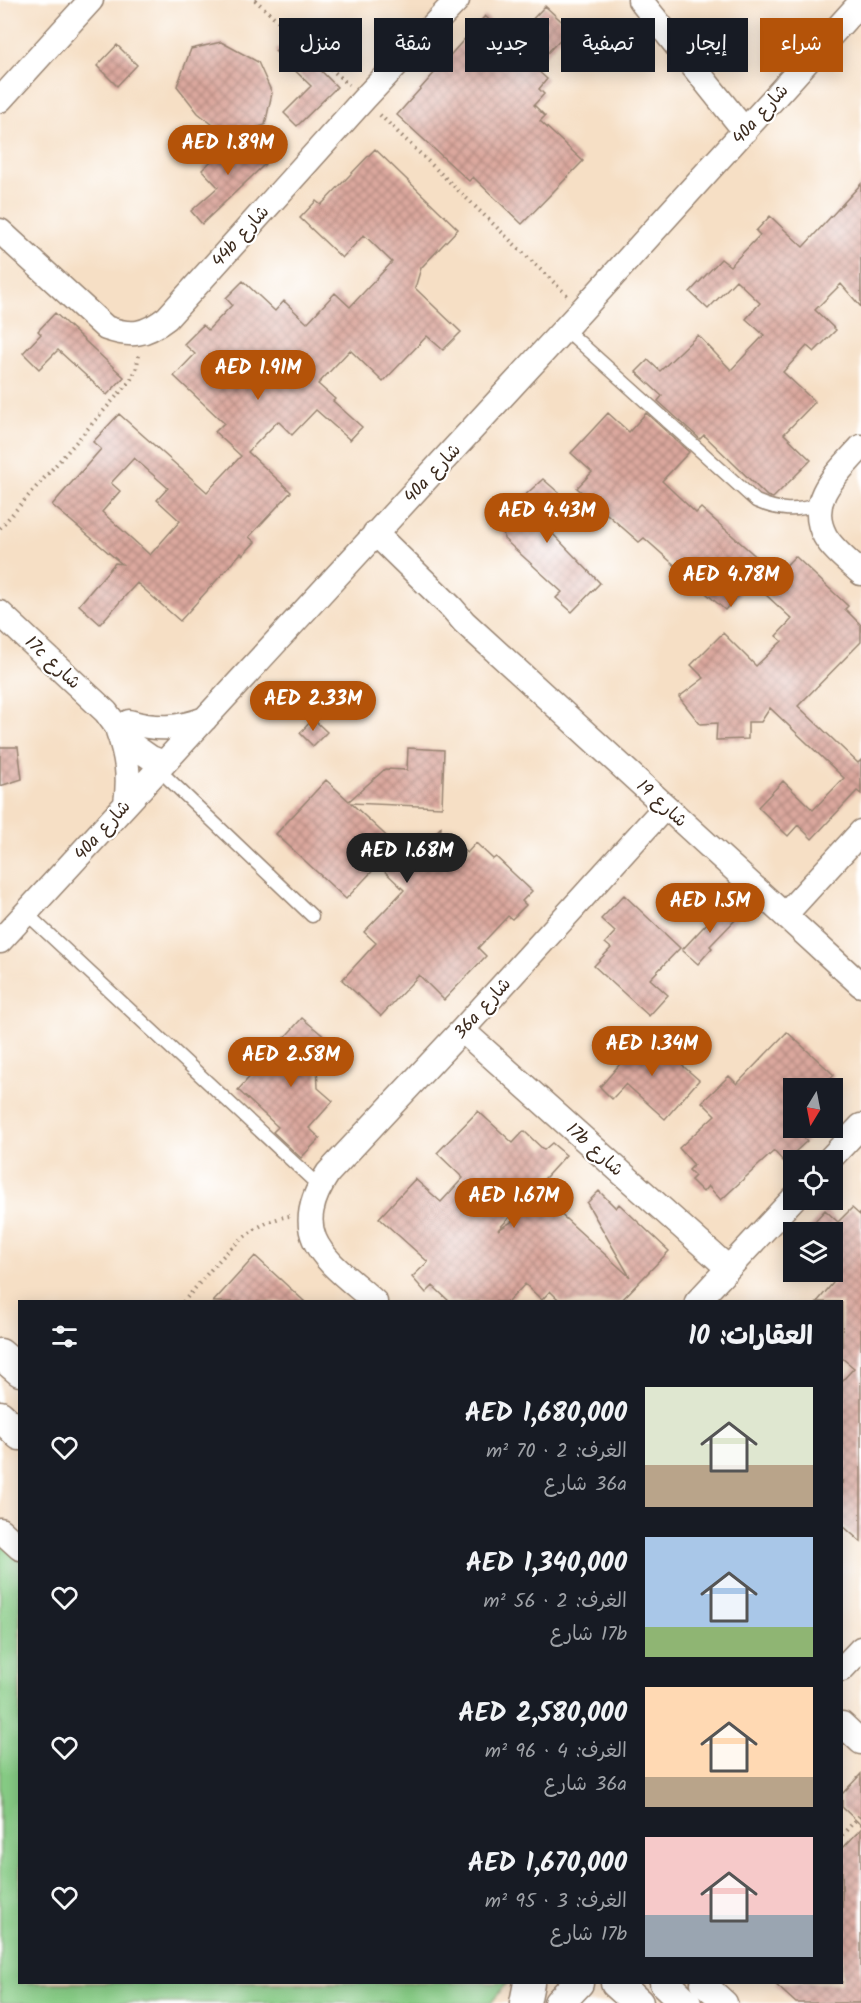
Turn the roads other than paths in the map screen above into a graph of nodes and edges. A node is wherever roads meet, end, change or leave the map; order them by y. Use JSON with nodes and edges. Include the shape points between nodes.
{"nodes":[{"id":1,"x":91,"y":0,"type":"edge"},
{"id":2,"x":457,"y":0,"type":"edge"},
{"id":3,"x":640,"y":0,"type":"edge"},
{"id":4,"x":861,"y":2,"type":"edge"},
{"id":5,"x":0,"y":100,"type":"edge"},
{"id":6,"x":751,"y":123,"type":"junction"},
{"id":7,"x":0,"y":231,"type":"edge"},
{"id":8,"x":565,"y":329,"type":"junction"},
{"id":9,"x":861,"y":447,"type":"edge"},
{"id":10,"x":819,"y":504,"type":"junction"},
{"id":11,"x":369,"y":540,"type":"junction"},
{"id":12,"x":861,"y":573,"type":"edge"},
{"id":13,"x":0,"y":613,"type":"edge"},
{"id":14,"x":205,"y":719,"type":"junction"},
{"id":15,"x":118,"y":722,"type":"junction"},
{"id":16,"x":161,"y":766,"type":"junction"},
{"id":17,"x":126,"y":803,"type":"junction"},
{"id":18,"x":665,"y":807,"type":"junction"},
{"id":19,"x":861,"y":832,"type":"edge"},
{"id":20,"x":26,"y":913,"type":"junction"},
{"id":21,"x":785,"y":915,"type":"junction"},
{"id":22,"x":312,"y":916,"type":"dead end"},
{"id":23,"x":0,"y":942,"type":"edge"},
{"id":24,"x":861,"y":984,"type":"edge"},
{"id":25,"x":462,"y":1030,"type":"junction"},
{"id":26,"x":861,"y":1126,"type":"edge"},
{"id":27,"x":838,"y":1150,"type":"edge"},
{"id":28,"x":319,"y":1186,"type":"junction"},
{"id":29,"x":783,"y":1210,"type":"edge"},
{"id":30,"x":728,"y":1268,"type":"junction"},
{"id":31,"x":373,"y":1300,"type":"edge"},
{"id":32,"x":699,"y":1300,"type":"edge"},
{"id":33,"x":0,"y":1354,"type":"edge"},
{"id":34,"x":18,"y":1369,"type":"edge"},
{"id":35,"x":0,"y":1416,"type":"edge"},
{"id":36,"x":18,"y":1433,"type":"edge"},
{"id":37,"x":0,"y":1530,"type":"edge"},
{"id":38,"x":18,"y":1547,"type":"edge"},
{"id":39,"x":18,"y":1549,"type":"edge"},
{"id":40,"x":0,"y":1551,"type":"edge"},
{"id":41,"x":861,"y":1648,"type":"edge"},
{"id":42,"x":843,"y":1668,"type":"edge"},
{"id":43,"x":843,"y":1725,"type":"edge"},
{"id":44,"x":861,"y":1742,"type":"edge"},
{"id":45,"x":529,"y":1984,"type":"edge"},
{"id":46,"x":577,"y":1984,"type":"edge"},
{"id":47,"x":665,"y":1984,"type":"edge"},
{"id":48,"x":704,"y":1984,"type":"edge"},
{"id":49,"x":525,"y":2003,"type":"edge"},
{"id":50,"x":559,"y":2003,"type":"edge"},
{"id":51,"x":686,"y":2003,"type":"edge"},
{"id":52,"x":725,"y":2003,"type":"edge"}],
"edges":[{"from":1,"to":5,"type":"street"},
{"from":2,"to":7,"type":"street","name":"44b شارع","via":[[154,328],[121,334],[106,328]]},
{"from":3,"to":6,"type":"street"},
{"from":4,"to":6,"type":"street","name":"40a شارع"},
{"from":6,"to":8,"type":"street","name":"40a شارع"},
{"from":8,"to":10,"type":"lane","via":[[756,501],[787,511]]},
{"from":8,"to":11,"type":"street","name":"40a شارع"},
{"from":9,"to":10,"type":"street","via":[[828,483]]},
{"from":10,"to":12,"type":"street","via":[[819,521],[825,536]]},
{"from":11,"to":14,"type":"street","name":"40a شارع"},
{"from":11,"to":18,"type":"street","name":"شارع 19","via":[[452,608]]},
{"from":13,"to":15,"type":"street","name":"17c شارع"},
{"from":14,"to":15,"type":"street","via":[[167,729]]},
{"from":14,"to":16,"type":"street","name":"40a شارع"},
{"from":15,"to":16,"type":"street","name":"17c شارع","via":[[139,750]]},
{"from":15,"to":17,"type":"street","via":[[128,767]]},
{"from":16,"to":17,"type":"street","name":"40a شارع"},
{"from":16,"to":22,"type":"lane"},
{"from":17,"to":20,"type":"street","name":"40a شارع"},
{"from":18,"to":21,"type":"street","name":"شارع 19"},
{"from":18,"to":25,"type":"street","name":"36a شارع"},
{"from":19,"to":21,"type":"street"},
{"from":20,"to":23,"type":"street","name":"40a شارع"},
{"from":20,"to":28,"type":"lane"},
{"from":21,"to":24,"type":"street","name":"شارع 19"},
{"from":25,"to":28,"type":"street","name":"36a شارع"},
{"from":25,"to":30,"type":"street","name":"17b شارع"},
{"from":26,"to":27,"type":"street"},
{"from":28,"to":31,"type":"street","name":"36a شارع","via":[[309,1216],[317,1246]]},
{"from":29,"to":30,"type":"street"},
{"from":30,"to":32,"type":"street"},
{"from":33,"to":34,"type":"street"},
{"from":35,"to":36,"type":"street"},
{"from":37,"to":38,"type":"street"},
{"from":39,"to":40,"type":"lane"},
{"from":41,"to":42,"type":"street"},
{"from":43,"to":44,"type":"street"},
{"from":45,"to":49,"type":"street"},
{"from":46,"to":50,"type":"street"},
{"from":47,"to":51,"type":"street"},
{"from":48,"to":52,"type":"street"}]}
